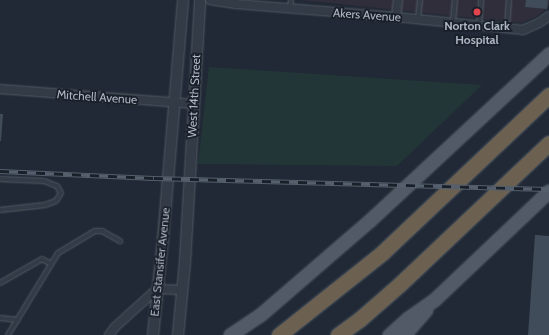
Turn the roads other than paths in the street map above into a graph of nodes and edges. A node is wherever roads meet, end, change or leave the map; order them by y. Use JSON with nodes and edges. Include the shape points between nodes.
{"nodes":[{"id":1,"x":183,"y":0,"type":"edge"},
{"id":2,"x":200,"y":0,"type":"edge"},
{"id":3,"x":210,"y":0,"type":"edge"},
{"id":4,"x":291,"y":0,"type":"edge"},
{"id":5,"x":398,"y":0,"type":"edge"},
{"id":6,"x":420,"y":0,"type":"edge"},
{"id":7,"x":455,"y":0,"type":"edge"},
{"id":8,"x":481,"y":0,"type":"edge"},
{"id":9,"x":509,"y":0,"type":"edge"},
{"id":10,"x":290,"y":9,"type":"junction"},
{"id":11,"x":396,"y":16,"type":"junction"},
{"id":12,"x":549,"y":16,"type":"edge"},
{"id":13,"x":418,"y":19,"type":"junction"},
{"id":14,"x":453,"y":22,"type":"junction"},
{"id":15,"x":479,"y":25,"type":"junction"},
{"id":16,"x":506,"y":28,"type":"junction"},
{"id":17,"x":549,"y":54,"type":"edge"},
{"id":18,"x":0,"y":89,"type":"edge"},
{"id":19,"x":549,"y":95,"type":"edge"},
{"id":20,"x":175,"y":103,"type":"junction"},
{"id":21,"x":194,"y":104,"type":"junction"},
{"id":22,"x":549,"y":143,"type":"edge"},
{"id":23,"x":0,"y":179,"type":"edge"},
{"id":24,"x":167,"y":189,"type":"joint"},
{"id":25,"x":549,"y":191,"type":"edge"},
{"id":26,"x":188,"y":192,"type":"joint"},
{"id":27,"x":0,"y":210,"type":"edge"},
{"id":28,"x":120,"y":241,"type":"dead end"},
{"id":29,"x":51,"y":264,"type":"junction"},
{"id":30,"x":0,"y":283,"type":"edge"},
{"id":31,"x":157,"y":289,"type":"junction"},
{"id":32,"x":183,"y":290,"type":"junction"},
{"id":33,"x":434,"y":299,"type":"junction"},
{"id":34,"x":0,"y":318,"type":"edge"},
{"id":35,"x":360,"y":319,"type":"junction"},
{"id":36,"x":18,"y":320,"type":"junction"},
{"id":37,"x":8,"y":335,"type":"edge"},
{"id":38,"x":109,"y":335,"type":"edge"},
{"id":39,"x":153,"y":335,"type":"edge"},
{"id":40,"x":178,"y":335,"type":"edge"},
{"id":41,"x":230,"y":335,"type":"edge"},
{"id":42,"x":279,"y":335,"type":"edge"},
{"id":43,"x":338,"y":335,"type":"edge"},
{"id":44,"x":347,"y":335,"type":"edge"},
{"id":45,"x":389,"y":335,"type":"edge"},
{"id":46,"x":404,"y":335,"type":"edge"}],
"edges":[{"from":1,"to":20,"type":"street","name":"West 14th Street"},
{"from":2,"to":21,"type":"street","name":"West 14th Street"},
{"from":3,"to":10,"type":"street","name":"Akers Avenue"},
{"from":4,"to":10,"type":"lane"},
{"from":5,"to":11,"type":"street"},
{"from":6,"to":13,"type":"lane"},
{"from":7,"to":14,"type":"lane"},
{"from":8,"to":15,"type":"lane"},
{"from":9,"to":16,"type":"lane"},
{"from":10,"to":11,"type":"street","name":"Akers Avenue"},
{"from":11,"to":13,"type":"street","name":"Akers Avenue"},
{"from":12,"to":16,"type":"street","name":"Akers Avenue","via":[[523,30]]},
{"from":13,"to":14,"type":"street","name":"Akers Avenue"},
{"from":14,"to":15,"type":"street","name":"Akers Avenue"},
{"from":15,"to":16,"type":"street","name":"Akers Avenue"},
{"from":17,"to":41,"type":"main road","via":[[369,221],[260,315]]},
{"from":18,"to":20,"type":"street","name":"Mitchell Avenue"},
{"from":19,"to":42,"type":"highway","via":[[382,253]]},
{"from":20,"to":21,"type":"street","name":"Mitchell Avenue"},
{"from":20,"to":24,"type":"street","name":"West 14th Street"},
{"from":21,"to":26,"type":"street","name":"West 14th Street"},
{"from":22,"to":35,"type":"highway"},
{"from":23,"to":27,"type":"lane","via":[[44,181],[57,186],[61,194],[56,201],[45,205]]},
{"from":24,"to":31,"type":"street","name":"East Stansifer Avenue"},
{"from":25,"to":33,"type":"main road"},
{"from":26,"to":32,"type":"street","name":"East Stansifer Avenue"},
{"from":28,"to":29,"type":"lane","via":[[102,230],[95,231],[58,253]]},
{"from":29,"to":30,"type":"lane","via":[[42,259]]},
{"from":29,"to":36,"type":"lane"},
{"from":31,"to":32,"type":"street"},
{"from":31,"to":38,"type":"street"},
{"from":31,"to":39,"type":"street","name":"East Stansifer Avenue"},
{"from":32,"to":40,"type":"street","name":"East Stansifer Avenue"},
{"from":33,"to":45,"type":"main road"},
{"from":33,"to":46,"type":"main road"},
{"from":34,"to":36,"type":"lane"},
{"from":35,"to":43,"type":"highway"},
{"from":35,"to":44,"type":"highway"},
{"from":36,"to":37,"type":"lane"}]}
